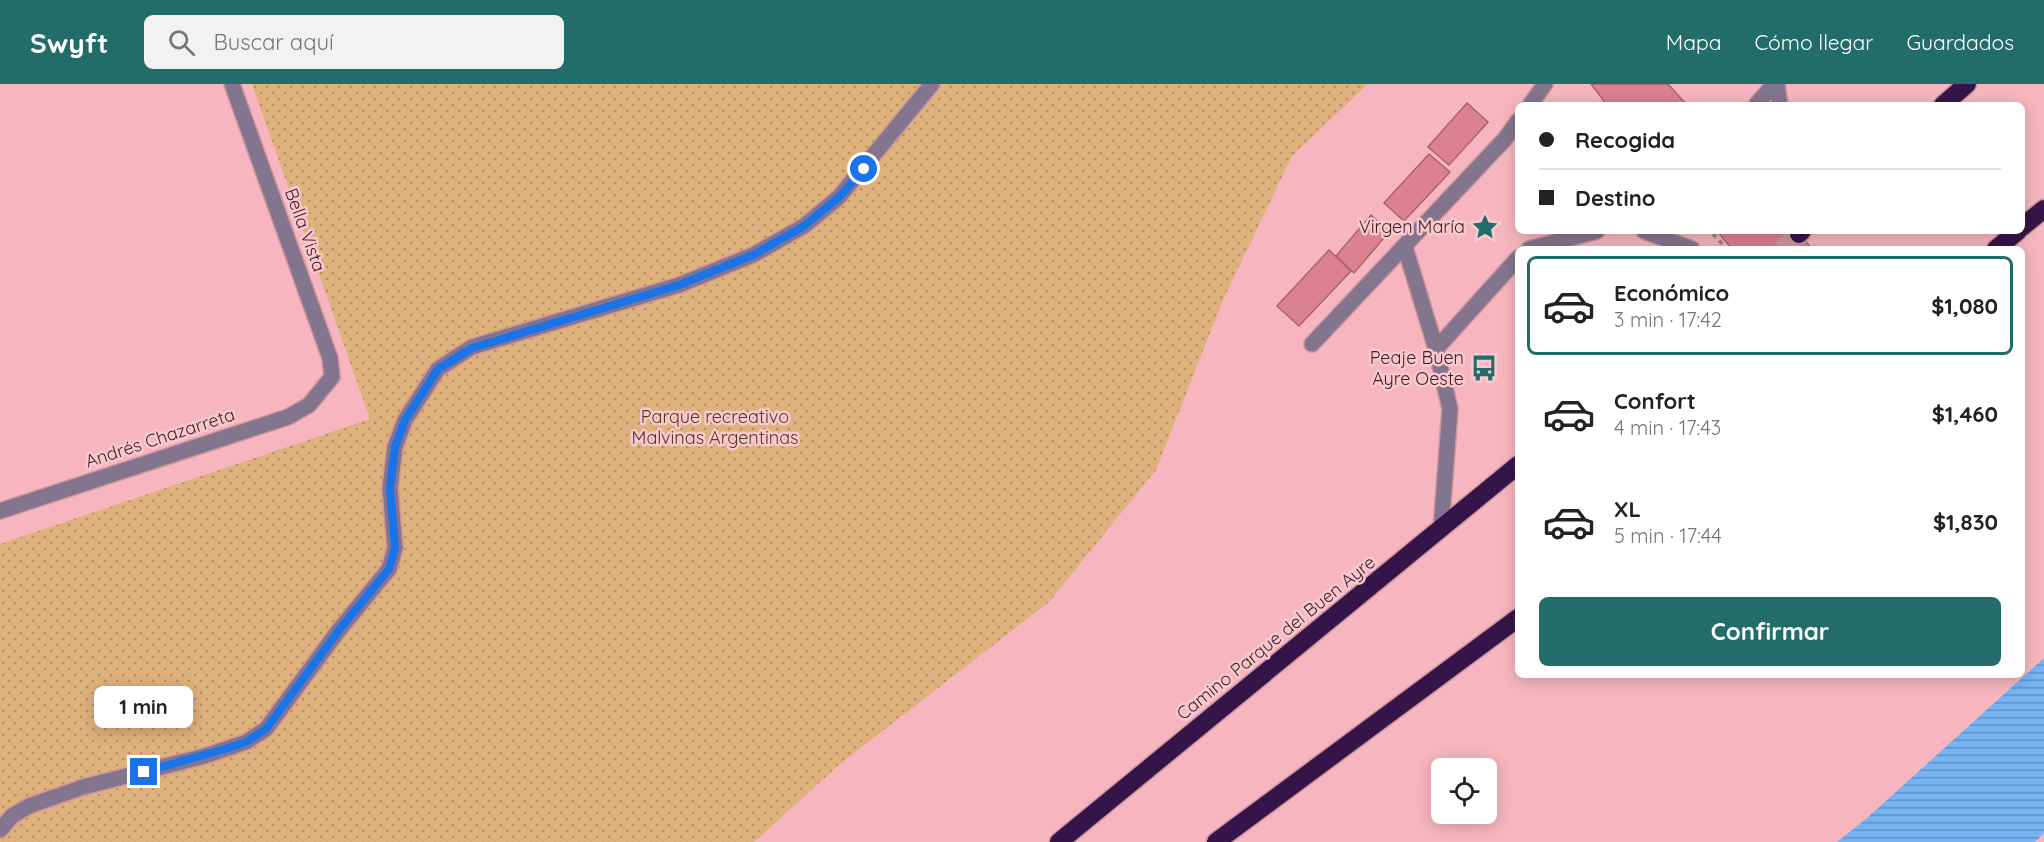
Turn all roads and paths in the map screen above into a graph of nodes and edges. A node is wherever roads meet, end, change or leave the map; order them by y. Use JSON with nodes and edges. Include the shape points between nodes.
{"nodes":[{"id":1,"x":232,"y":84,"type":"edge"},
{"id":2,"x":932,"y":84,"type":"edge"},
{"id":3,"x":1545,"y":84,"type":"edge"},
{"id":4,"x":1775,"y":84,"type":"edge"},
{"id":5,"x":1967,"y":84,"type":"edge"},
{"id":6,"x":1532,"y":102,"type":"edge"},
{"id":7,"x":1759,"y":102,"type":"edge"},
{"id":8,"x":1779,"y":102,"type":"edge"},
{"id":9,"x":1946,"y":102,"type":"edge"},
{"id":10,"x":1515,"y":125,"type":"edge"},
{"id":11,"x":2044,"y":209,"type":"edge"},
{"id":12,"x":2025,"y":225,"type":"edge"},
{"id":13,"x":1586,"y":234,"type":"edge"},
{"id":14,"x":1652,"y":234,"type":"edge"},
{"id":15,"x":1713,"y":234,"type":"edge"},
{"id":16,"x":2014,"y":234,"type":"edge"},
{"id":17,"x":1540,"y":246,"type":"edge"},
{"id":18,"x":1684,"y":246,"type":"edge"},
{"id":19,"x":1724,"y":246,"type":"edge"},
{"id":20,"x":2000,"y":246,"type":"edge"},
{"id":21,"x":1405,"y":247,"type":"junction"},
{"id":22,"x":1515,"y":261,"type":"edge"},
{"id":23,"x":1312,"y":344,"type":"dead end"},
{"id":24,"x":1436,"y":349,"type":"junction"},
{"id":25,"x":324,"y":390,"type":"joint"},
{"id":26,"x":1515,"y":468,"type":"edge"},
{"id":27,"x":0,"y":511,"type":"edge"},
{"id":28,"x":1441,"y":530,"type":"junction"},
{"id":29,"x":1515,"y":620,"type":"edge"},
{"id":30,"x":0,"y":830,"type":"edge"},
{"id":31,"x":1059,"y":842,"type":"edge"},
{"id":32,"x":1216,"y":842,"type":"edge"}],
"edges":[{"from":1,"to":25,"type":"street","name":"Bella Vista","via":[[330,358],[332,377]]},
{"from":2,"to":30,"type":"street","via":[[839,197],[804,226],[753,255],[679,285],[472,348],[438,369],[405,420],[395,447],[390,488],[395,548],[389,569],[266,729],[246,742],[205,756],[83,787],[29,806],[12,816]]},
{"from":3,"to":6,"type":"street"},
{"from":4,"to":7,"type":"street"},
{"from":4,"to":8,"type":"street"},
{"from":5,"to":9,"type":"highway"},
{"from":10,"to":21,"type":"street"},
{"from":11,"to":12,"type":"highway"},
{"from":13,"to":17,"type":"street"},
{"from":14,"to":18,"type":"street"},
{"from":15,"to":19,"type":"path"},
{"from":16,"to":20,"type":"highway"},
{"from":21,"to":23,"type":"street"},
{"from":21,"to":24,"type":"street"},
{"from":22,"to":24,"type":"street"},
{"from":24,"to":28,"type":"street","via":[[1450,409]]},
{"from":25,"to":27,"type":"street","name":"Andrés Chazarreta","via":[[288,417]]},
{"from":26,"to":28,"type":"highway","name":"Camino Parque del Buen Ayre"},
{"from":28,"to":31,"type":"highway","name":"Camino Parque del Buen Ayre"},
{"from":29,"to":32,"type":"highway"}]}
